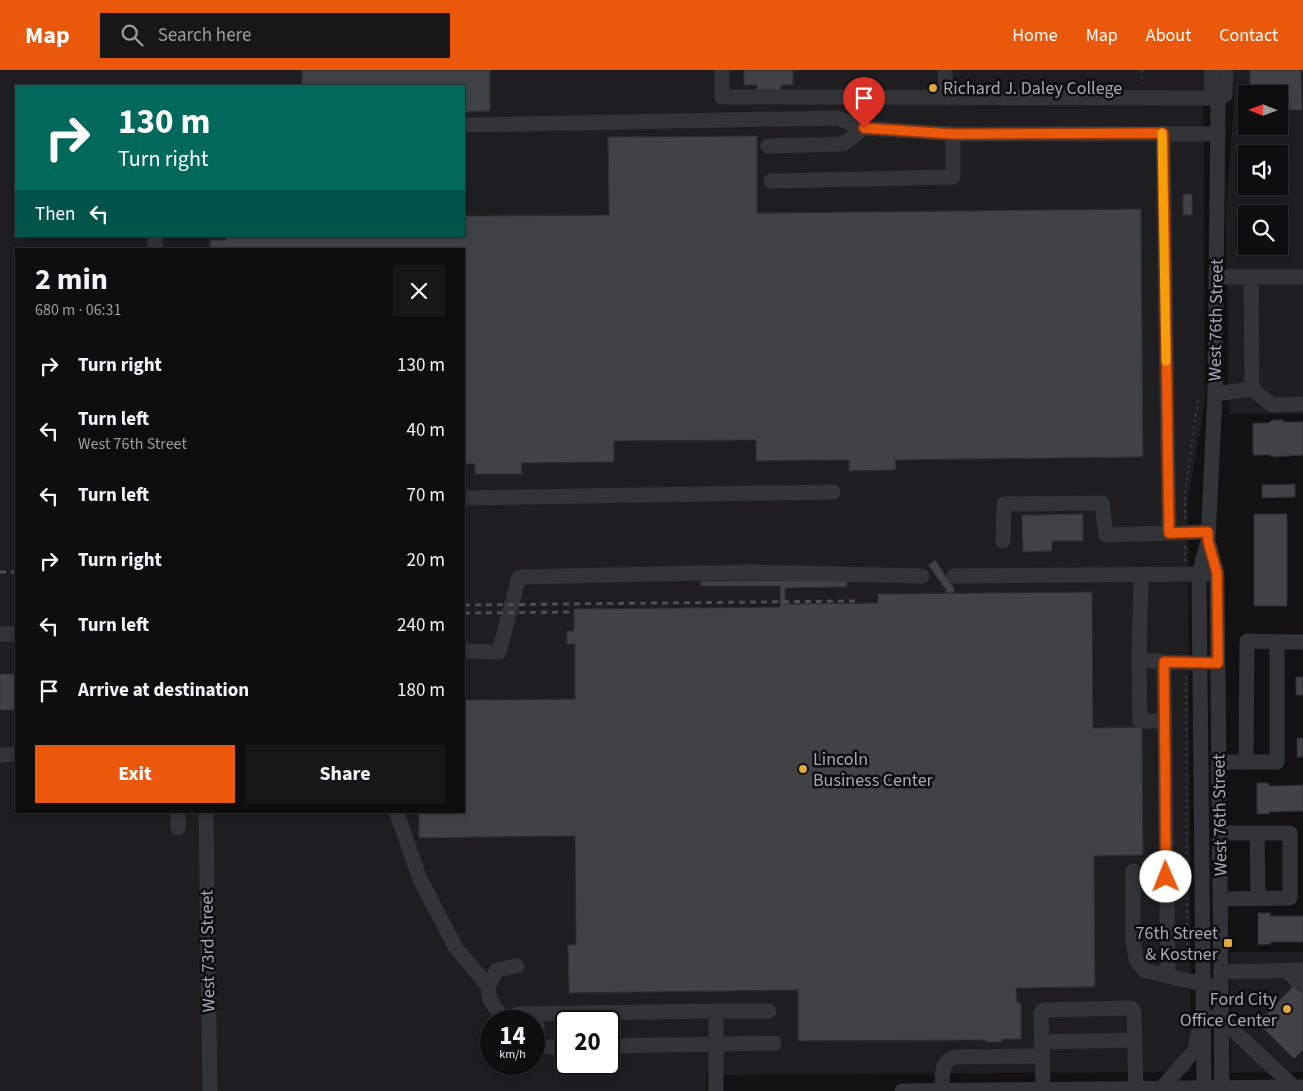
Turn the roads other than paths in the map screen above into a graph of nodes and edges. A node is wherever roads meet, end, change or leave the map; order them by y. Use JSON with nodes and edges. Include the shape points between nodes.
{"nodes":[{"id":1,"x":722,"y":70,"type":"edge"},
{"id":2,"x":945,"y":70,"type":"edge"},
{"id":3,"x":1210,"y":70,"type":"edge"},
{"id":4,"x":1226,"y":70,"type":"edge"},
{"id":5,"x":946,"y":98,"type":"junction"},
{"id":6,"x":1218,"y":98,"type":"junction"},
{"id":7,"x":465,"y":125,"type":"edge"},
{"id":8,"x":864,"y":128,"type":"junction"},
{"id":9,"x":1163,"y":133,"type":"junction"},
{"id":10,"x":953,"y":134,"type":"junction"},
{"id":11,"x":1218,"y":134,"type":"junction"},
{"id":12,"x":768,"y":146,"type":"dead end"},
{"id":13,"x":771,"y":181,"type":"dead end"},
{"id":14,"x":1216,"y":277,"type":"junction"},
{"id":15,"x":1251,"y":277,"type":"junction"},
{"id":16,"x":1303,"y":277,"type":"edge"},
{"id":17,"x":1252,"y":389,"type":"junction"},
{"id":18,"x":1215,"y":394,"type":"junction"},
{"id":19,"x":1303,"y":404,"type":"edge"},
{"id":20,"x":833,"y":492,"type":"dead end"},
{"id":21,"x":465,"y":498,"type":"edge"},
{"id":22,"x":1169,"y":533,"type":"junction"},
{"id":23,"x":1208,"y":537,"type":"junction"},
{"id":24,"x":1004,"y":541,"type":"dead end"},
{"id":25,"x":1217,"y":573,"type":"junction"},
{"id":26,"x":1192,"y":574,"type":"junction"},
{"id":27,"x":1141,"y":575,"type":"junction"},
{"id":28,"x":922,"y":576,"type":"dead end"},
{"id":29,"x":954,"y":576,"type":"dead end"},
{"id":30,"x":0,"y":634,"type":"edge"},
{"id":31,"x":15,"y":634,"type":"edge"},
{"id":32,"x":1277,"y":642,"type":"junction"},
{"id":33,"x":1303,"y":642,"type":"edge"},
{"id":34,"x":465,"y":651,"type":"edge"},
{"id":35,"x":1138,"y":660,"type":"junction"},
{"id":36,"x":1164,"y":662,"type":"junction"},
{"id":37,"x":1193,"y":662,"type":"junction"},
{"id":38,"x":1218,"y":663,"type":"junction"},
{"id":39,"x":1164,"y":721,"type":"junction"},
{"id":40,"x":15,"y":754,"type":"edge"},
{"id":41,"x":0,"y":755,"type":"edge"},
{"id":42,"x":1219,"y":762,"type":"junction"},
{"id":43,"x":1246,"y":762,"type":"junction"},
{"id":44,"x":178,"y":813,"type":"edge"},
{"id":45,"x":206,"y":813,"type":"edge"},
{"id":46,"x":397,"y":813,"type":"edge"},
{"id":47,"x":178,"y":828,"type":"dead end"},
{"id":48,"x":1257,"y":833,"type":"junction"},
{"id":49,"x":1228,"y":834,"type":"dead end"},
{"id":50,"x":1133,"y":871,"type":"dead end"},
{"id":51,"x":1258,"y":898,"type":"junction"},
{"id":52,"x":1220,"y":899,"type":"junction"},
{"id":53,"x":517,"y":966,"type":"dead end"},
{"id":54,"x":1303,"y":970,"type":"edge"},
{"id":55,"x":1287,"y":971,"type":"junction"},
{"id":56,"x":1221,"y":972,"type":"junction"},
{"id":57,"x":1168,"y":976,"type":"junction"},
{"id":58,"x":1203,"y":983,"type":"junction"},
{"id":59,"x":488,"y":986,"type":"junction"},
{"id":60,"x":1303,"y":986,"type":"edge"},
{"id":61,"x":1221,"y":990,"type":"junction"},
{"id":62,"x":1203,"y":1002,"type":"junction"},
{"id":63,"x":502,"y":1010,"type":"edge"},
{"id":64,"x":716,"y":1011,"type":"junction"},
{"id":65,"x":769,"y":1011,"type":"dead end"},
{"id":66,"x":545,"y":1014,"type":"edge"},
{"id":67,"x":1222,"y":1020,"type":"junction"},
{"id":68,"x":1134,"y":1040,"type":"junction"},
{"id":69,"x":774,"y":1043,"type":"dead end"},
{"id":70,"x":716,"y":1044,"type":"junction"},
{"id":71,"x":620,"y":1046,"type":"edge"},
{"id":72,"x":1041,"y":1049,"type":"junction"},
{"id":73,"x":1299,"y":1087,"type":"edge"},
{"id":74,"x":1136,"y":1089,"type":"junction"},
{"id":75,"x":1222,"y":1089,"type":"edge"},
{"id":76,"x":1043,"y":1090,"type":"edge"},
{"id":77,"x":1163,"y":1090,"type":"edge"},
{"id":78,"x":1204,"y":1090,"type":"edge"},
{"id":79,"x":210,"y":1091,"type":"edge"},
{"id":80,"x":716,"y":1091,"type":"edge"},
{"id":81,"x":902,"y":1091,"type":"edge"},
{"id":82,"x":942,"y":1091,"type":"edge"}],
"edges":[{"from":1,"to":5,"type":"street","via":[[722,96]]},
{"from":2,"to":5,"type":"street"},
{"from":3,"to":6,"type":"street","name":"West 76th Street","via":[[1211,90]]},
{"from":4,"to":6,"type":"street","name":"West 76th Street","via":[[1225,95]]},
{"from":5,"to":6,"type":"street"},
{"from":6,"to":11,"type":"street","name":"West 76th Street"},
{"from":7,"to":8,"type":"street","via":[[836,118]]},
{"from":8,"to":10,"type":"street"},
{"from":8,"to":12,"type":"street","via":[[843,144]]},
{"from":9,"to":10,"type":"street"},
{"from":9,"to":11,"type":"street"},
{"from":9,"to":22,"type":"street"},
{"from":10,"to":13,"type":"street","via":[[953,177]]},
{"from":11,"to":14,"type":"street","name":"West 76th Street"},
{"from":14,"to":15,"type":"street"},
{"from":14,"to":18,"type":"street","name":"West 76th Street"},
{"from":15,"to":16,"type":"street"},
{"from":15,"to":17,"type":"street"},
{"from":17,"to":18,"type":"street"},
{"from":17,"to":19,"type":"street","via":[[1272,405]]},
{"from":18,"to":23,"type":"street","name":"West 76th Street"},
{"from":20,"to":21,"type":"street"},
{"from":22,"to":23,"type":"street"},
{"from":22,"to":24,"type":"street","via":[[1106,535],[1102,503],[1004,504]]},
{"from":23,"to":25,"type":"street","name":"West 76th Street"},
{"from":23,"to":26,"type":"street","name":"West 76th Street"},
{"from":25,"to":26,"type":"street"},
{"from":25,"to":38,"type":"street","name":"West 76th Street"},
{"from":26,"to":27,"type":"street"},
{"from":26,"to":37,"type":"street","name":"West 76th Street"},
{"from":27,"to":29,"type":"street"},
{"from":27,"to":35,"type":"street"},
{"from":28,"to":34,"type":"street","via":[[749,572],[519,577],[499,652]]},
{"from":30,"to":31,"type":"street"},
{"from":32,"to":33,"type":"street"},
{"from":32,"to":43,"type":"street","via":[[1277,762]]},
{"from":32,"to":43,"type":"street","via":[[1247,641]]},
{"from":35,"to":36,"type":"street"},
{"from":35,"to":39,"type":"street","via":[[1140,721]]},
{"from":36,"to":37,"type":"street"},
{"from":36,"to":39,"type":"street"},
{"from":37,"to":38,"type":"street"},
{"from":37,"to":58,"type":"street","name":"West 76th Street"},
{"from":38,"to":42,"type":"street","name":"West 76th Street"},
{"from":39,"to":57,"type":"street"},
{"from":40,"to":41,"type":"street"},
{"from":42,"to":43,"type":"street"},
{"from":42,"to":52,"type":"street","name":"West 76th Street"},
{"from":44,"to":47,"type":"street"},
{"from":45,"to":79,"type":"street","name":"West 73rd Street"},
{"from":46,"to":59,"type":"street","via":[[420,879],[456,948]]},
{"from":48,"to":49,"type":"street"},
{"from":48,"to":51,"type":"street"},
{"from":48,"to":51,"type":"street","via":[[1290,833],[1290,898]]},
{"from":50,"to":57,"type":"street","via":[[1136,959],[1144,970]]},
{"from":51,"to":52,"type":"street"},
{"from":52,"to":56,"type":"street","name":"West 76th Street"},
{"from":53,"to":59,"type":"street","via":[[497,970]]},
{"from":54,"to":55,"type":"street"},
{"from":55,"to":56,"type":"street"},
{"from":55,"to":60,"type":"street"},
{"from":56,"to":61,"type":"street","name":"West 76th Street"},
{"from":57,"to":58,"type":"street"},
{"from":58,"to":61,"type":"street"},
{"from":58,"to":62,"type":"street","name":"West 76th Street"},
{"from":59,"to":63,"type":"street","via":[[490,1000]]},
{"from":61,"to":67,"type":"street","name":"West 76th Street"},
{"from":62,"to":67,"type":"street"},
{"from":62,"to":77,"type":"street","via":[[1195,1050]]},
{"from":62,"to":78,"type":"street","name":"West 76th Street"},
{"from":64,"to":65,"type":"street"},
{"from":64,"to":66,"type":"street"},
{"from":64,"to":70,"type":"street"},
{"from":67,"to":73,"type":"street"},
{"from":67,"to":75,"type":"street","name":"West 76th Street"},
{"from":68,"to":72,"type":"street"},
{"from":68,"to":72,"type":"street","via":[[1134,1012],[1131,1008],[1043,1010]]},
{"from":68,"to":74,"type":"street"},
{"from":69,"to":70,"type":"street"},
{"from":70,"to":71,"type":"street"},
{"from":70,"to":80,"type":"street"},
{"from":72,"to":76,"type":"street"},
{"from":72,"to":82,"type":"street","via":[[950,1058],[943,1068]]},
{"from":73,"to":75,"type":"street"},
{"from":74,"to":76,"type":"street"},
{"from":74,"to":77,"type":"street"},
{"from":75,"to":78,"type":"street"},
{"from":76,"to":82,"type":"street"},
{"from":77,"to":78,"type":"street"},
{"from":81,"to":82,"type":"street"}]}
